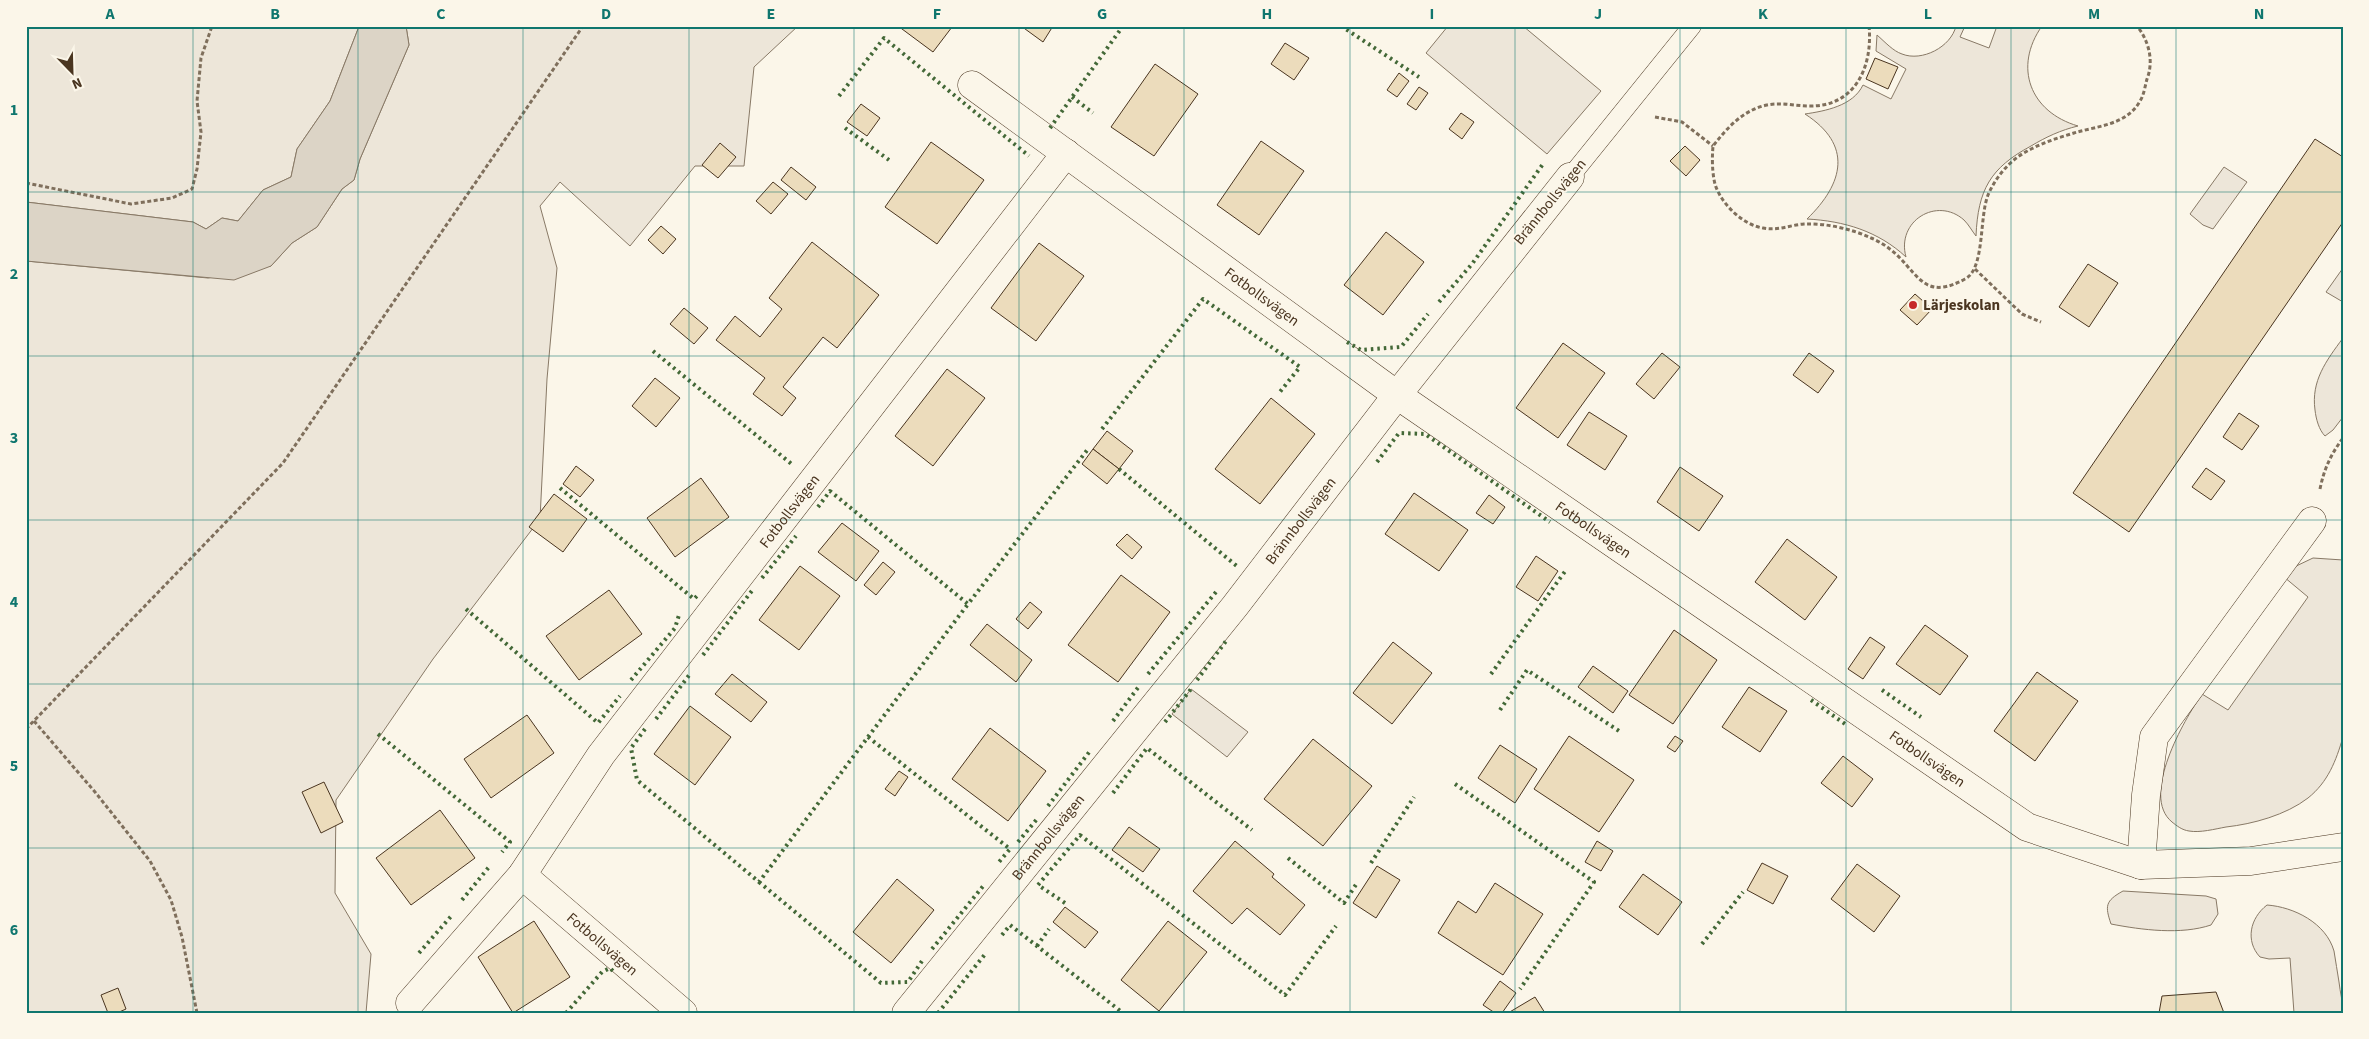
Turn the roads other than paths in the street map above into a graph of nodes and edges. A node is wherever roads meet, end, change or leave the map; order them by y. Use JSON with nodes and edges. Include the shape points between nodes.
{"nodes":[{"id":1,"x":1692,"y":26,"type":"edge"},
{"id":2,"x":972,"y":84,"type":"dead end"},
{"id":3,"x":1066,"y":153,"type":"junction"},
{"id":4,"x":1570,"y":177,"type":"joint"},
{"id":5,"x":1397,"y":395,"type":"junction"},
{"id":6,"x":2312,"y":521,"type":"road end"},
{"id":7,"x":2343,"y":846,"type":"edge"},
{"id":8,"x":2141,"y":866,"type":"junction"},
{"id":9,"x":522,"y":875,"type":"junction"},
{"id":10,"x":410,"y":1004,"type":"dead end"},
{"id":11,"x":683,"y":1013,"type":"edge"},
{"id":12,"x":906,"y":1013,"type":"edge"}],
"edges":[{"from":1,"to":4,"type":"lane","name":"Brännbollsvägen"},
{"from":2,"to":3,"type":"street","name":"Fotbollsvägen"},
{"from":3,"to":5,"type":"street","name":"Fotbollsvägen"},
{"from":3,"to":9,"type":"street","name":"Fotbollsvägen","via":[[601,755]]},
{"from":4,"to":5,"type":"street","name":"Brännbollsvägen"},
{"from":5,"to":8,"type":"street","name":"Fotbollsvägen","via":[[2027,827]]},
{"from":5,"to":12,"type":"street","name":"Brännbollsvägen","via":[[1235,606]]},
{"from":6,"to":8,"type":"street","via":[[2154,737]]},
{"from":7,"to":8,"type":"street","name":"Fotbollsvägen","via":[[2251,861]]},
{"from":9,"to":10,"type":"street","name":"Fotbollsvägen"},
{"from":9,"to":11,"type":"street","name":"Fotbollsvägen"}]}
